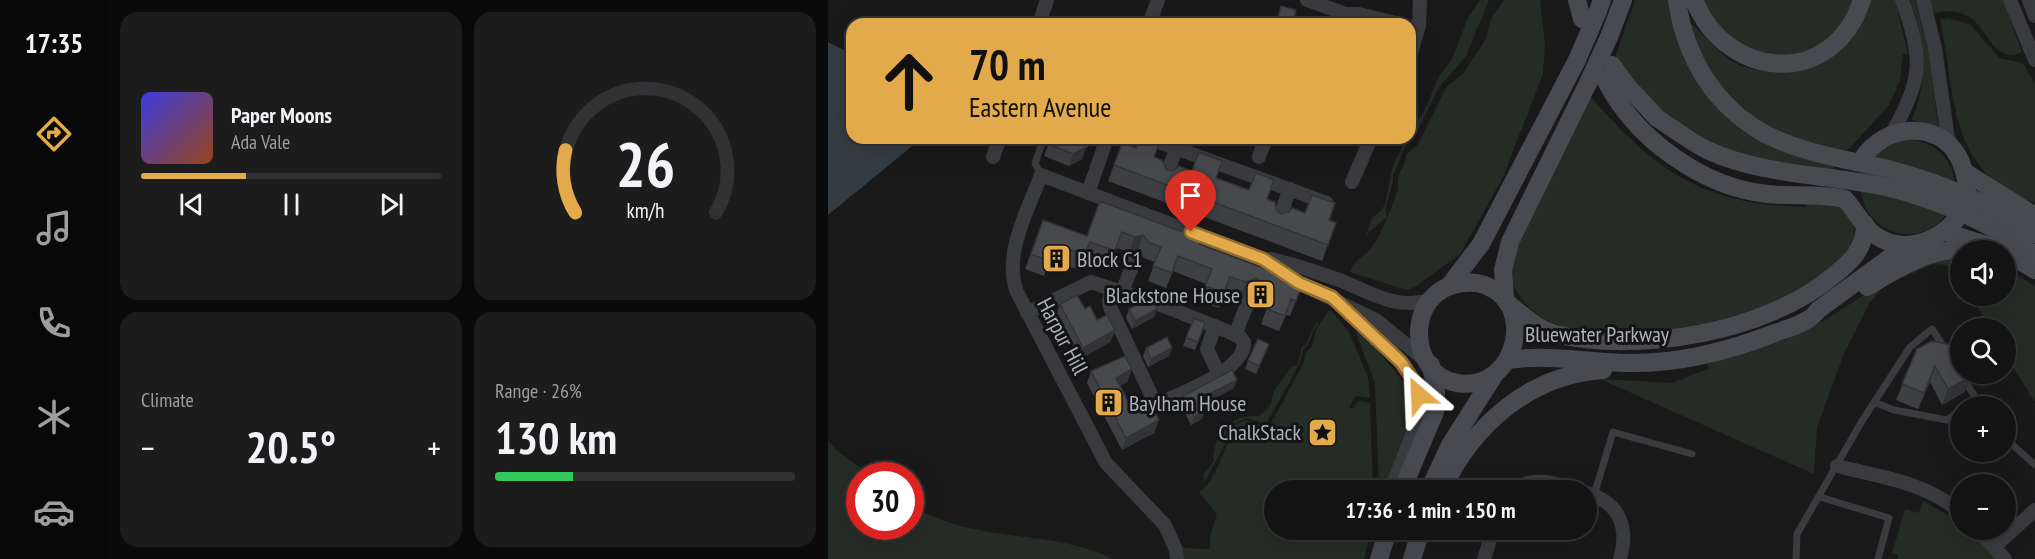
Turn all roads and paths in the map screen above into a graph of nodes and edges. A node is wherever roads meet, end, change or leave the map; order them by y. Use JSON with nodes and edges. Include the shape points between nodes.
{"nodes":[{"id":1,"x":1047,"y":0,"type":"edge"},
{"id":2,"x":1158,"y":0,"type":"edge"},
{"id":3,"x":1307,"y":0,"type":"edge"},
{"id":4,"x":1420,"y":0,"type":"edge"},
{"id":5,"x":1623,"y":0,"type":"edge"},
{"id":6,"x":1677,"y":0,"type":"edge"},
{"id":7,"x":1694,"y":0,"type":"edge"},
{"id":8,"x":1863,"y":0,"type":"edge"},
{"id":9,"x":1902,"y":0,"type":"edge"},
{"id":10,"x":1923,"y":0,"type":"edge"},
{"id":11,"x":2010,"y":0,"type":"edge"},
{"id":12,"x":2029,"y":0,"type":"edge"},
{"id":13,"x":1587,"y":8,"type":"edge"},
{"id":14,"x":2035,"y":16,"type":"edge"},
{"id":15,"x":1041,"y":18,"type":"edge"},
{"id":16,"x":1151,"y":18,"type":"edge"},
{"id":17,"x":1376,"y":18,"type":"edge"},
{"id":18,"x":1416,"y":18,"type":"edge"},
{"id":19,"x":2035,"y":60,"type":"edge"},
{"id":20,"x":1602,"y":76,"type":"junction"},
{"id":21,"x":1892,"y":133,"type":"junction"},
{"id":22,"x":998,"y":144,"type":"edge"},
{"id":23,"x":1042,"y":144,"type":"edge"},
{"id":24,"x":1105,"y":144,"type":"edge"},
{"id":25,"x":1167,"y":144,"type":"edge"},
{"id":26,"x":1264,"y":144,"type":"edge"},
{"id":27,"x":1368,"y":144,"type":"edge"},
{"id":28,"x":1948,"y":146,"type":"junction"},
{"id":29,"x":1177,"y":147,"type":"junction"},
{"id":30,"x":993,"y":157,"type":"dead end"},
{"id":31,"x":1259,"y":157,"type":"dead end"},
{"id":32,"x":1863,"y":158,"type":"dead end"},
{"id":33,"x":1041,"y":175,"type":"junction"},
{"id":34,"x":1165,"y":178,"type":"edge"},
{"id":35,"x":1352,"y":182,"type":"dead end"},
{"id":36,"x":1290,"y":189,"type":"junction"},
{"id":37,"x":1088,"y":193,"type":"junction"},
{"id":38,"x":1334,"y":206,"type":"edge"},
{"id":39,"x":2035,"y":216,"type":"edge"},
{"id":40,"x":1278,"y":220,"type":"edge"},
{"id":41,"x":1865,"y":225,"type":"junction"},
{"id":42,"x":2035,"y":234,"type":"edge"},
{"id":43,"x":1982,"y":240,"type":"edge"},
{"id":44,"x":1907,"y":245,"type":"junction"},
{"id":45,"x":1950,"y":250,"type":"edge"},
{"id":46,"x":2035,"y":255,"type":"edge"},
{"id":47,"x":1135,"y":259,"type":"dead end"},
{"id":48,"x":1263,"y":259,"type":"junction"},
{"id":49,"x":2016,"y":259,"type":"edge"},
{"id":50,"x":2016,"y":266,"type":"edge"},
{"id":51,"x":2035,"y":271,"type":"edge"},
{"id":52,"x":1449,"y":286,"type":"junction"},
{"id":53,"x":1117,"y":291,"type":"junction"},
{"id":54,"x":1332,"y":297,"type":"junction"},
{"id":55,"x":1430,"y":300,"type":"junction"},
{"id":56,"x":1508,"y":301,"type":"junction"},
{"id":57,"x":1248,"y":302,"type":"dead end"},
{"id":58,"x":1027,"y":313,"type":"junction"},
{"id":59,"x":1812,"y":318,"type":"junction"},
{"id":60,"x":1215,"y":326,"type":"junction"},
{"id":61,"x":1235,"y":335,"type":"junction"},
{"id":62,"x":1950,"y":356,"type":"edge"},
{"id":63,"x":1627,"y":363,"type":"junction"},
{"id":64,"x":1431,"y":365,"type":"junction"},
{"id":65,"x":1502,"y":366,"type":"junction"},
{"id":66,"x":1219,"y":374,"type":"junction"},
{"id":67,"x":1874,"y":402,"type":"junction"},
{"id":68,"x":1950,"y":418,"type":"edge"},
{"id":69,"x":2016,"y":449,"type":"edge"},
{"id":70,"x":1692,"y":454,"type":"dead end"},
{"id":71,"x":2035,"y":465,"type":"edge"},
{"id":72,"x":1837,"y":466,"type":"junction"},
{"id":73,"x":1395,"y":480,"type":"edge"},
{"id":74,"x":1406,"y":480,"type":"edge"},
{"id":75,"x":1434,"y":480,"type":"edge"},
{"id":76,"x":1448,"y":480,"type":"edge"},
{"id":77,"x":1595,"y":480,"type":"edge"},
{"id":78,"x":1820,"y":497,"type":"junction"},
{"id":79,"x":1597,"y":498,"type":"edge"},
{"id":80,"x":1950,"y":505,"type":"edge"},
{"id":81,"x":2035,"y":510,"type":"edge"},
{"id":82,"x":1384,"y":540,"type":"edge"},
{"id":83,"x":1418,"y":540,"type":"edge"},
{"id":84,"x":1490,"y":540,"type":"edge"},
{"id":85,"x":1987,"y":540,"type":"edge"},
{"id":86,"x":1994,"y":547,"type":"junction"},
{"id":87,"x":1177,"y":559,"type":"edge"},
{"id":88,"x":1379,"y":559,"type":"edge"},
{"id":89,"x":1412,"y":559,"type":"edge"},
{"id":90,"x":1484,"y":559,"type":"edge"},
{"id":91,"x":1620,"y":559,"type":"edge"},
{"id":92,"x":1796,"y":559,"type":"edge"},
{"id":93,"x":1878,"y":559,"type":"edge"},
{"id":94,"x":2005,"y":559,"type":"edge"}],
"edges":[{"from":1,"to":15,"type":"street"},
{"from":2,"to":16,"type":"street"},
{"from":3,"to":17,"type":"street","via":[[1346,14]]},
{"from":4,"to":18,"type":"street"},
{"from":5,"to":20,"type":"main road","bridge":true,"via":[[1609,37]]},
{"from":6,"to":42,"type":"main road","bridge":true,"via":[[1687,44],[1702,75],[1727,106],[1765,134],[1806,151],[1953,189]]},
{"from":7,"to":8,"type":"main road","via":[[1713,34],[1736,52],[1759,61],[1788,65],[1832,45],[1849,27]]},
{"from":9,"to":21,"type":"street","via":[[1913,31],[1918,68],[1911,99]]},
{"from":10,"to":28,"type":"street","via":[[1935,48]]},
{"from":11,"to":19,"type":"street"},
{"from":12,"to":14,"type":"street"},
{"from":13,"to":52,"type":"main road","bridge":true,"via":[[1577,60],[1481,244]]},
{"from":20,"to":41,"type":"main road","via":[[1655,141],[1700,173],[1729,187],[1749,191],[1853,199]]},
{"from":20,"to":46,"type":"main road","bridge":true,"via":[[1628,87],[1657,118],[1688,140],[1729,158],[1887,188],[1942,205]]},
{"from":20,"to":56,"type":"main road","via":[[1510,242],[1504,267]]},
{"from":21,"to":28,"type":"main road","via":[[1920,132]]},
{"from":21,"to":32,"type":"main road","via":[[1872,146]]},
{"from":22,"to":30,"type":"street"},
{"from":23,"to":33,"type":"lane","via":[[1035,163]]},
{"from":24,"to":37,"type":"street"},
{"from":25,"to":29,"type":"street"},
{"from":26,"to":31,"type":"street"},
{"from":27,"to":35,"type":"street"},
{"from":28,"to":39,"type":"main road","via":[[1958,154],[1966,180]]},
{"from":29,"to":34,"type":"street"},
{"from":29,"to":36,"type":"street"},
{"from":33,"to":37,"type":"street"},
{"from":33,"to":58,"type":"street","name":"Harpur Hill","via":[[1012,259],[1015,285]]},
{"from":36,"to":38,"type":"street"},
{"from":36,"to":40,"type":"street"},
{"from":37,"to":48,"type":"street"},
{"from":41,"to":44,"type":"main road","via":[[1889,242]]},
{"from":41,"to":56,"type":"main road","name":"Bluewater Parkway","via":[[1859,251],[1820,287],[1785,307],[1715,330],[1654,339],[1575,337],[1542,329]]},
{"from":43,"to":44,"type":"main road","via":[[1951,226],[1934,239]]},
{"from":44,"to":59,"type":"main road","name":"Bluewater Parkway"},
{"from":45,"to":59,"type":"main road","via":[[1911,262]]},
{"from":47,"to":53,"type":"street"},
{"from":48,"to":54,"type":"street","via":[[1299,283]]},
{"from":48,"to":55,"type":"street","via":[[1320,273],[1388,301]]},
{"from":49,"to":51,"type":"main road"},
{"from":50,"to":51,"type":"main road"},
{"from":52,"to":55,"type":"main road"},
{"from":52,"to":56,"type":"main road","via":[[1481,284]]},
{"from":53,"to":58,"type":"street","via":[[1088,282]]},
{"from":53,"to":60,"type":"street"},
{"from":53,"to":66,"type":"street","via":[[1109,301],[1110,307],[1156,405]]},
{"from":54,"to":64,"type":"street","via":[[1376,320]]},
{"from":54,"to":73,"type":"street","via":[[1401,362],[1417,388],[1416,422]]},
{"from":55,"to":64,"type":"main road","via":[[1422,311],[1418,330]]},
{"from":56,"to":65,"type":"main road","via":[[1514,334]]},
{"from":57,"to":61,"type":"street"},
{"from":58,"to":87,"type":"street","name":"Harpur Hill","via":[[1106,463],[1165,525]]},
{"from":59,"to":63,"type":"main road","name":"Bluewater Parkway","via":[[1712,353]]},
{"from":60,"to":61,"type":"street"},
{"from":60,"to":66,"type":"street","via":[[1207,349]]},
{"from":61,"to":66,"type":"street","via":[[1243,340],[1243,352],[1236,363]]},
{"from":62,"to":67,"type":"lane","via":[[1932,329],[1910,347]]},
{"from":63,"to":65,"type":"main road","name":"Bluewater Parkway","via":[[1540,356]]},
{"from":63,"to":76,"type":"main road","via":[[1611,370],[1558,378],[1514,399],[1469,447]]},
{"from":64,"to":65,"type":"main road","via":[[1445,379],[1460,383],[1476,382]]},
{"from":64,"to":74,"type":"main road","via":[[1435,412]]},
{"from":65,"to":75,"type":"main road","via":[[1450,445]]},
{"from":67,"to":68,"type":"lane","via":[[1894,410]]},
{"from":67,"to":72,"type":"lane"},
{"from":69,"to":71,"type":"lane"},
{"from":70,"to":77,"type":"lane","via":[[1613,432]]},
{"from":72,"to":78,"type":"lane"},
{"from":72,"to":80,"type":"street","via":[[1922,488]]},
{"from":78,"to":92,"type":"lane","via":[[1797,534]]},
{"from":78,"to":93,"type":"lane","via":[[1889,518]]},
{"from":79,"to":91,"type":"street","via":[[1616,510],[1622,520],[1625,533]]},
{"from":81,"to":86,"type":"street"},
{"from":82,"to":88,"type":"main road"},
{"from":83,"to":89,"type":"main road"},
{"from":84,"to":90,"type":"street"},
{"from":85,"to":86,"type":"street"},
{"from":86,"to":94,"type":"street"}]}
